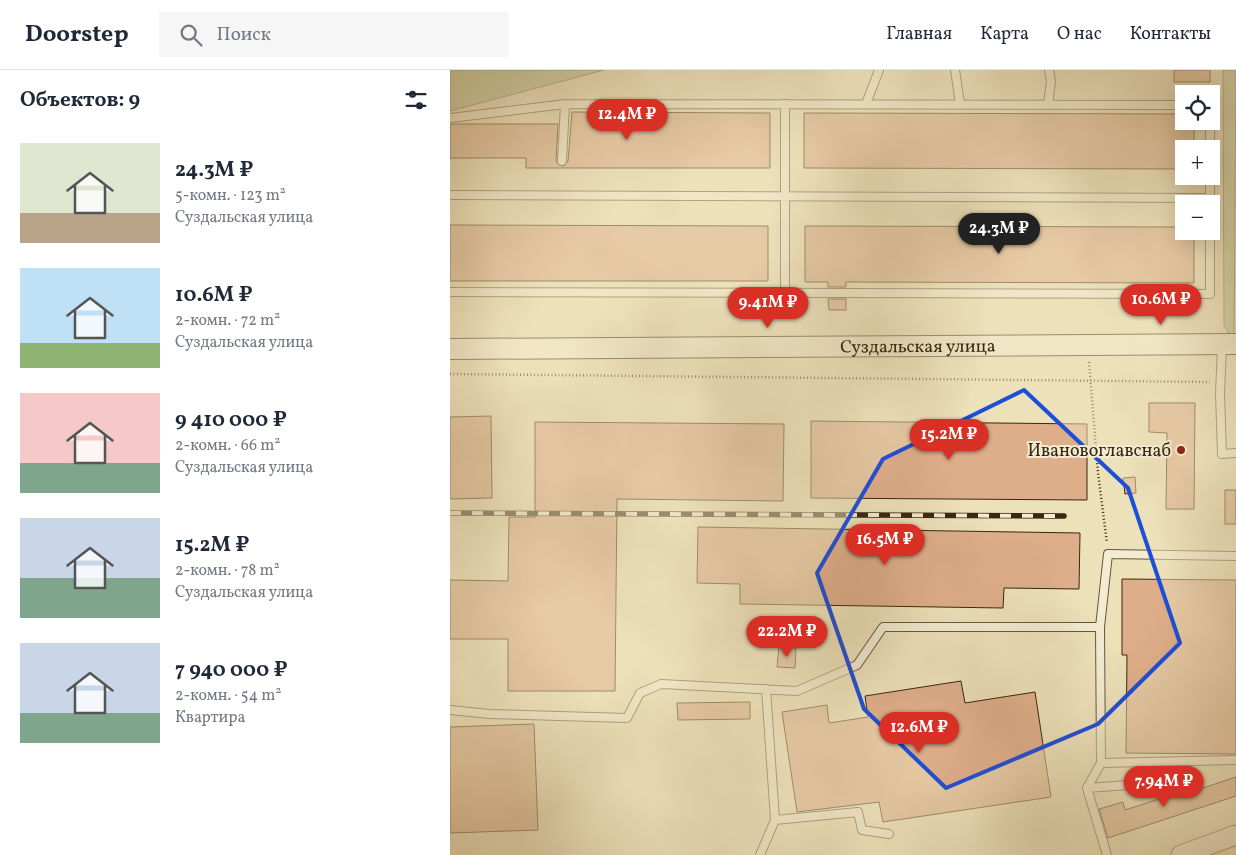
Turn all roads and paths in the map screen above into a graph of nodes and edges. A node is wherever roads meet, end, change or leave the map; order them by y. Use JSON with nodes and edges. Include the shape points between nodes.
{"nodes":[{"id":1,"x":879,"y":70,"type":"edge"},
{"id":2,"x":955,"y":70,"type":"edge"},
{"id":3,"x":1049,"y":70,"type":"edge"},
{"id":4,"x":565,"y":104,"type":"junction"},
{"id":5,"x":785,"y":104,"type":"junction"},
{"id":6,"x":866,"y":104,"type":"junction"},
{"id":7,"x":960,"y":104,"type":"junction"},
{"id":8,"x":1048,"y":105,"type":"junction"},
{"id":9,"x":1175,"y":105,"type":"edge"},
{"id":10,"x":450,"y":118,"type":"edge"},
{"id":11,"x":562,"y":161,"type":"dead end"},
{"id":12,"x":450,"y":196,"type":"edge"},
{"id":13,"x":785,"y":196,"type":"junction"},
{"id":14,"x":1175,"y":201,"type":"edge"},
{"id":15,"x":1210,"y":240,"type":"edge"},
{"id":16,"x":450,"y":292,"type":"edge"},
{"id":17,"x":785,"y":292,"type":"junction"},
{"id":18,"x":1087,"y":343,"type":"junction"},
{"id":19,"x":1229,"y":344,"type":"edge"},
{"id":20,"x":450,"y":349,"type":"edge"},
{"id":21,"x":450,"y":374,"type":"edge"},
{"id":22,"x":1090,"y":380,"type":"junction"},
{"id":23,"x":1220,"y":382,"type":"junction"},
{"id":24,"x":1236,"y":453,"type":"edge"},
{"id":25,"x":1108,"y":554,"type":"junction"},
{"id":26,"x":1236,"y":556,"type":"edge"},
{"id":27,"x":1100,"y":627,"type":"junction"},
{"id":28,"x":766,"y":689,"type":"junction"},
{"id":29,"x":450,"y":710,"type":"edge"},
{"id":30,"x":1236,"y":760,"type":"edge"},
{"id":31,"x":1101,"y":762,"type":"junction"},
{"id":32,"x":1184,"y":781,"type":"dead end"},
{"id":33,"x":1087,"y":788,"type":"junction"},
{"id":34,"x":775,"y":820,"type":"junction"},
{"id":35,"x":889,"y":834,"type":"dead end"},
{"id":36,"x":1236,"y":835,"type":"edge"},
{"id":37,"x":760,"y":855,"type":"edge"},
{"id":38,"x":1107,"y":855,"type":"edge"},
{"id":39,"x":1181,"y":855,"type":"edge"}],
"edges":[{"from":1,"to":6,"type":"lane"},
{"from":2,"to":7,"type":"lane"},
{"from":3,"to":8,"type":"lane"},
{"from":4,"to":5,"type":"lane"},
{"from":4,"to":10,"type":"lane"},
{"from":4,"to":11,"type":"lane"},
{"from":5,"to":6,"type":"lane"},
{"from":5,"to":13,"type":"lane"},
{"from":6,"to":7,"type":"lane"},
{"from":7,"to":8,"type":"lane"},
{"from":8,"to":9,"type":"lane"},
{"from":12,"to":13,"type":"lane"},
{"from":13,"to":14,"type":"lane"},
{"from":13,"to":17,"type":"lane"},
{"from":15,"to":17,"type":"lane","via":[[1210,294]]},
{"from":16,"to":17,"type":"lane"},
{"from":18,"to":19,"type":"main road","name":"Суздальская улица"},
{"from":18,"to":20,"type":"main road","name":"Суздальская улица"},
{"from":18,"to":22,"type":"path"},
{"from":19,"to":23,"type":"lane"},
{"from":21,"to":22,"type":"path"},
{"from":22,"to":23,"type":"path"},
{"from":22,"to":25,"type":"path"},
{"from":23,"to":24,"type":"lane","via":[[1222,454]]},
{"from":25,"to":26,"type":"lane"},
{"from":25,"to":27,"type":"lane"},
{"from":27,"to":28,"type":"lane","via":[[883,627],[857,665],[797,690]]},
{"from":27,"to":31,"type":"lane"},
{"from":28,"to":29,"type":"lane","via":[[661,684],[640,693],[627,718]]},
{"from":28,"to":34,"type":"lane"},
{"from":30,"to":31,"type":"lane"},
{"from":31,"to":33,"type":"lane"},
{"from":32,"to":33,"type":"lane"},
{"from":33,"to":38,"type":"lane"},
{"from":34,"to":35,"type":"lane","via":[[858,812],[862,830]]},
{"from":34,"to":37,"type":"lane"},
{"from":36,"to":39,"type":"street"}]}
